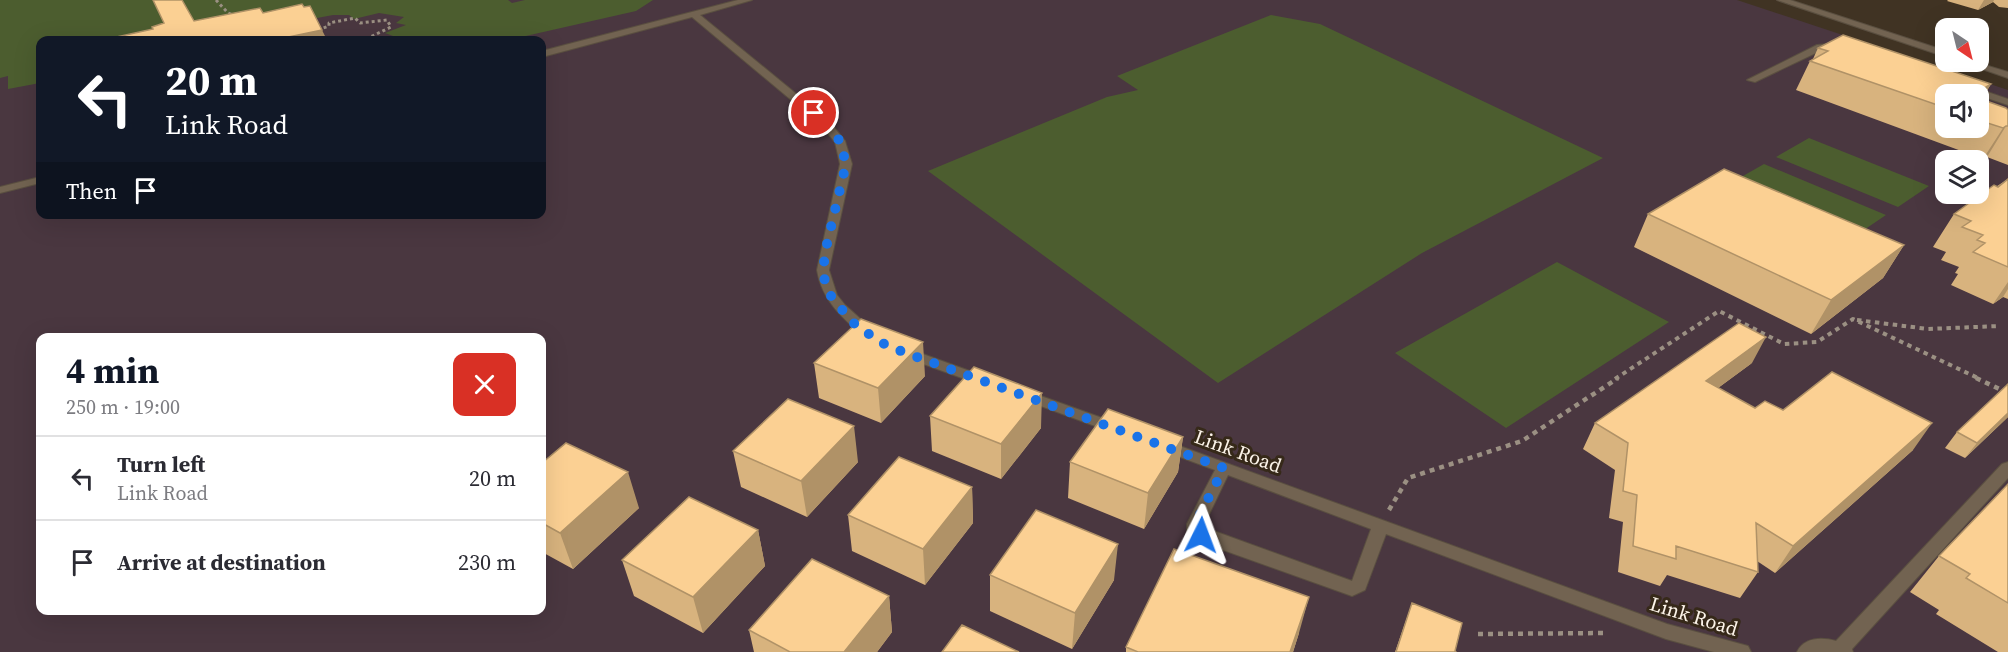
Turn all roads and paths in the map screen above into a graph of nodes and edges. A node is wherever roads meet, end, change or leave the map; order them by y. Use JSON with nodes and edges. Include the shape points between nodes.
{"nodes":[{"id":1,"x":216,"y":0,"type":"edge"},
{"id":2,"x":748,"y":0,"type":"edge"},
{"id":3,"x":1781,"y":0,"type":"edge"},
{"id":4,"x":694,"y":15,"type":"junction"},
{"id":5,"x":235,"y":16,"type":"edge"},
{"id":6,"x":312,"y":30,"type":"edge"},
{"id":7,"x":372,"y":36,"type":"edge"},
{"id":8,"x":1849,"y":49,"type":"edge"},
{"id":9,"x":1935,"y":50,"type":"edge"},
{"id":10,"x":546,"y":53,"type":"edge"},
{"id":11,"x":1989,"y":69,"type":"edge"},
{"id":12,"x":2008,"y":75,"type":"edge"},
{"id":13,"x":1752,"y":80,"type":"dead end"},
{"id":14,"x":1989,"y":96,"type":"edge"},
{"id":15,"x":2008,"y":102,"type":"edge"},
{"id":16,"x":36,"y":181,"type":"edge"},
{"id":17,"x":0,"y":190,"type":"edge"},
{"id":18,"x":1853,"y":319,"type":"junction"},
{"id":19,"x":1998,"y":326,"type":"dead end"},
{"id":20,"x":880,"y":342,"type":"edge"},
{"id":21,"x":895,"y":348,"type":"edge"},
{"id":22,"x":2008,"y":393,"type":"edge"},
{"id":23,"x":1132,"y":434,"type":"edge"},
{"id":24,"x":1154,"y":442,"type":"edge"},
{"id":25,"x":1224,"y":468,"type":"junction"},
{"id":26,"x":2008,"y":468,"type":"edge"},
{"id":27,"x":1380,"y":527,"type":"junction"},
{"id":28,"x":1478,"y":634,"type":"dead end"},
{"id":29,"x":1614,"y":635,"type":"dead end"},
{"id":30,"x":1842,"y":651,"type":"edge"},
{"id":31,"x":1742,"y":652,"type":"edge"},
{"id":32,"x":1806,"y":652,"type":"edge"}],
"edges":[{"from":1,"to":5,"type":"path"},
{"from":2,"to":4,"type":"lane"},
{"from":3,"to":9,"type":"lane"},
{"from":4,"to":10,"type":"lane"},
{"from":4,"to":20,"type":"lane","via":[[824,122],[840,141],[846,164],[823,270],[825,282],[852,322]]},
{"from":6,"to":7,"type":"path","via":[[351,17],[360,23],[387,20],[391,27]]},
{"from":8,"to":13,"type":"lane","via":[[1820,47]]},
{"from":11,"to":12,"type":"lane"},
{"from":14,"to":15,"type":"lane"},
{"from":16,"to":17,"type":"lane"},
{"from":18,"to":19,"type":"path","via":[[1928,329]]},
{"from":18,"to":22,"type":"path"},
{"from":18,"to":27,"type":"path","via":[[1817,342],[1784,344],[1719,311],[1522,441],[1408,478]]},
{"from":21,"to":23,"type":"lane"},
{"from":24,"to":25,"type":"lane","name":"Link Road"},
{"from":25,"to":27,"type":"lane","name":"Link Road"},
{"from":25,"to":27,"type":"lane","via":[[1195,524],[1201,535],[1352,589],[1359,585]]},
{"from":26,"to":30,"type":"lane"},
{"from":27,"to":31,"type":"lane","name":"Link Road","via":[[1666,631]]},
{"from":28,"to":29,"type":"path"},
{"from":30,"to":32,"type":"lane","via":[[1818,646]]}]}
